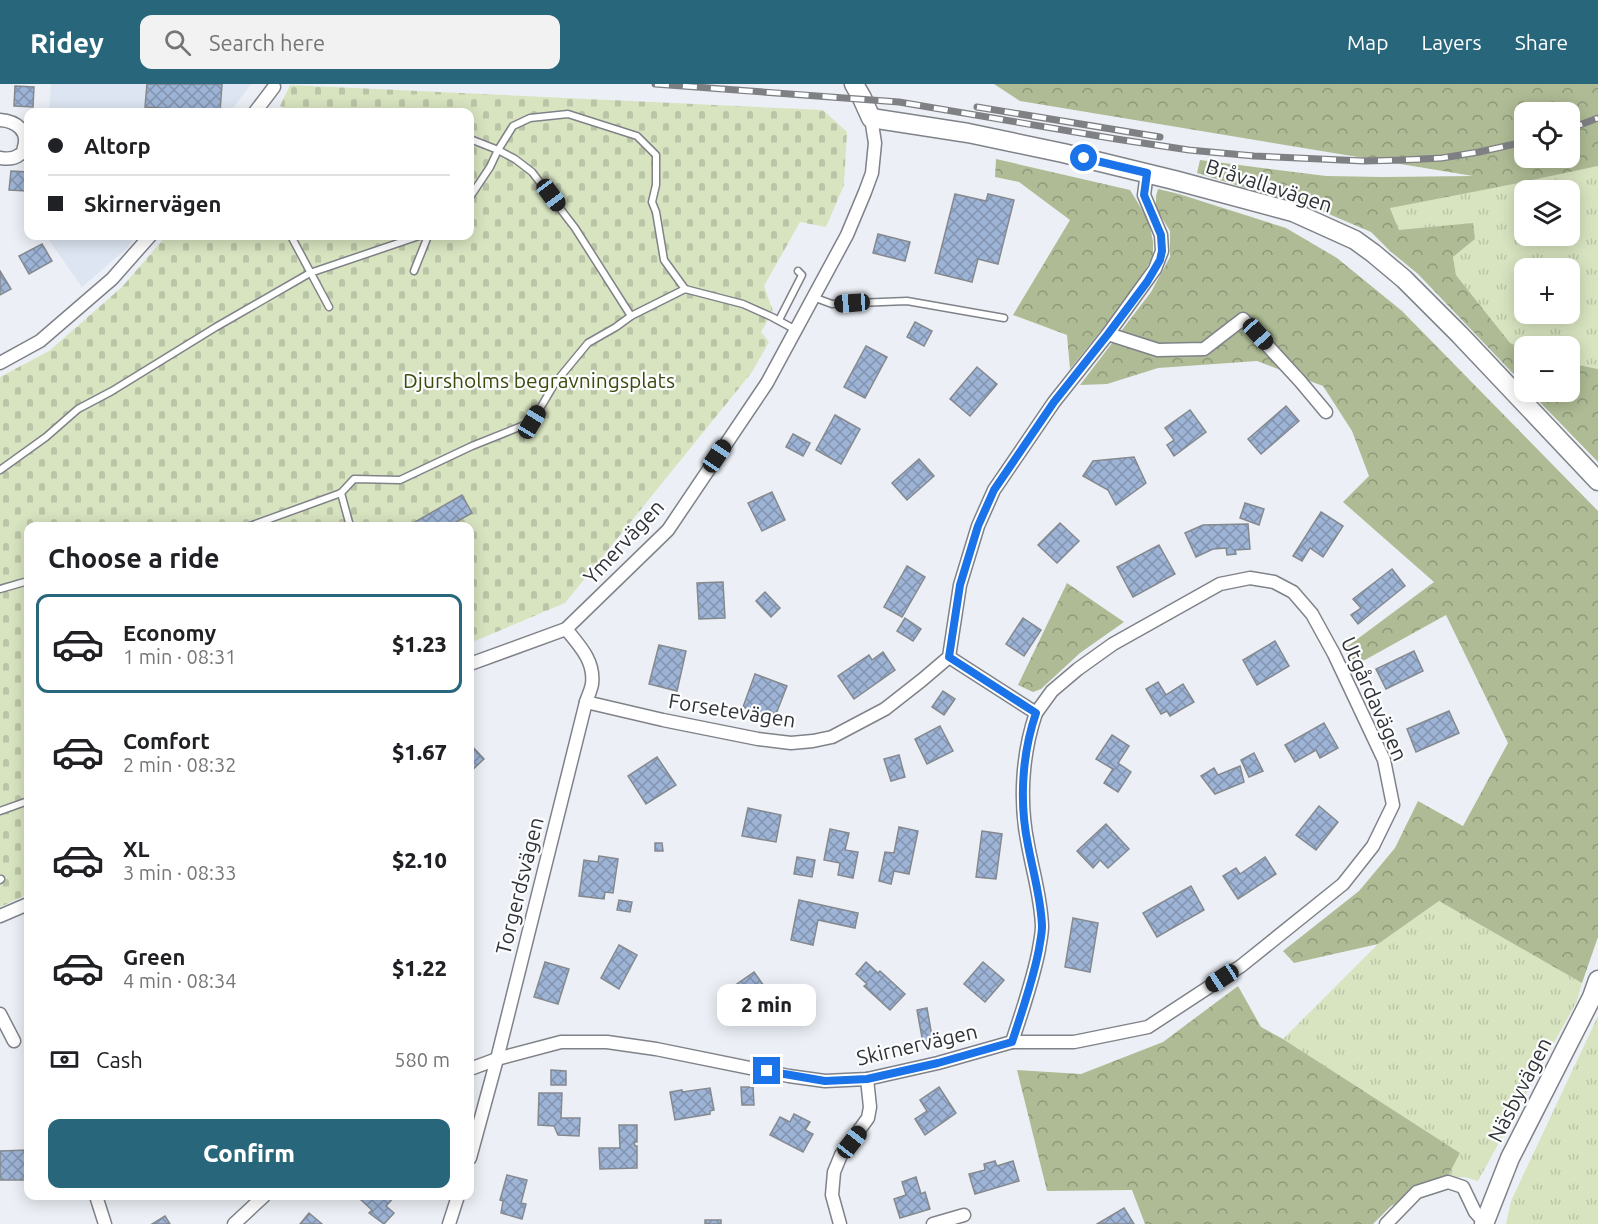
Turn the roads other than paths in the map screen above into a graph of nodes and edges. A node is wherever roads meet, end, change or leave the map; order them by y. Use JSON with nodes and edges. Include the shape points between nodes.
{"nodes":[{"id":1,"x":854,"y":84,"type":"edge"},
{"id":2,"x":274,"y":87,"type":"dead end"},
{"id":3,"x":258,"y":108,"type":"edge"},
{"id":4,"x":871,"y":118,"type":"junction"},
{"id":5,"x":0,"y":120,"type":"edge"},
{"id":6,"x":24,"y":132,"type":"edge"},
{"id":7,"x":474,"y":141,"type":"edge"},
{"id":8,"x":24,"y":146,"type":"edge"},
{"id":9,"x":498,"y":150,"type":"junction"},
{"id":10,"x":0,"y":158,"type":"edge"},
{"id":11,"x":1147,"y":173,"type":"junction"},
{"id":12,"x":474,"y":191,"type":"edge"},
{"id":13,"x":146,"y":240,"type":"edge"},
{"id":14,"x":294,"y":240,"type":"edge"},
{"id":15,"x":407,"y":240,"type":"edge"},
{"id":16,"x":426,"y":240,"type":"edge"},
{"id":17,"x":798,"y":271,"type":"dead end"},
{"id":18,"x":414,"y":272,"type":"dead end"},
{"id":19,"x":310,"y":273,"type":"junction"},
{"id":20,"x":684,"y":289,"type":"junction"},
{"id":21,"x":813,"y":297,"type":"junction"},
{"id":22,"x":329,"y":307,"type":"dead end"},
{"id":23,"x":631,"y":316,"type":"junction"},
{"id":24,"x":1004,"y":318,"type":"dead end"},
{"id":25,"x":779,"y":320,"type":"junction"},
{"id":26,"x":796,"y":330,"type":"junction"},
{"id":27,"x":1108,"y":334,"type":"junction"},
{"id":28,"x":0,"y":363,"type":"edge"},
{"id":29,"x":1326,"y":412,"type":"dead end"},
{"id":30,"x":0,"y":470,"type":"edge"},
{"id":31,"x":1598,"y":481,"type":"edge"},
{"id":32,"x":341,"y":493,"type":"junction"},
{"id":33,"x":261,"y":522,"type":"edge"},
{"id":34,"x":349,"y":522,"type":"edge"},
{"id":35,"x":24,"y":582,"type":"edge"},
{"id":36,"x":0,"y":589,"type":"edge"},
{"id":37,"x":566,"y":629,"type":"junction"},
{"id":38,"x":949,"y":657,"type":"junction"},
{"id":39,"x":474,"y":663,"type":"edge"},
{"id":40,"x":586,"y":702,"type":"junction"},
{"id":41,"x":1036,"y":713,"type":"junction"},
{"id":42,"x":24,"y":802,"type":"edge"},
{"id":43,"x":0,"y":811,"type":"edge"},
{"id":44,"x":24,"y":906,"type":"edge"},
{"id":45,"x":0,"y":916,"type":"edge"},
{"id":46,"x":1598,"y":980,"type":"edge"},
{"id":47,"x":0,"y":1014,"type":"edge"},
{"id":48,"x":14,"y":1041,"type":"dead end"},
{"id":49,"x":1012,"y":1042,"type":"junction"},
{"id":50,"x":497,"y":1059,"type":"junction"},
{"id":51,"x":474,"y":1068,"type":"edge"},
{"id":52,"x":867,"y":1079,"type":"junction"},
{"id":53,"x":474,"y":1143,"type":"edge"},
{"id":54,"x":97,"y":1200,"type":"edge"},
{"id":55,"x":260,"y":1200,"type":"edge"},
{"id":56,"x":457,"y":1200,"type":"edge"},
{"id":57,"x":964,"y":1215,"type":"dead end"},
{"id":58,"x":1484,"y":1223,"type":"edge"},
{"id":59,"x":105,"y":1224,"type":"edge"},
{"id":60,"x":234,"y":1224,"type":"edge"},
{"id":61,"x":448,"y":1224,"type":"edge"},
{"id":62,"x":840,"y":1224,"type":"edge"},
{"id":63,"x":933,"y":1224,"type":"edge"},
{"id":64,"x":1386,"y":1224,"type":"edge"}],
"edges":[{"from":1,"to":4,"type":"street"},
{"from":2,"to":3,"type":"street"},
{"from":4,"to":11,"type":"street","name":"Bråvallavägen","via":[[968,133]]},
{"from":4,"to":21,"type":"street","name":"Ymervägen","via":[[875,143],[872,173],[847,235]]},
{"from":5,"to":6,"type":"street","via":[[16,124]]},
{"from":7,"to":9,"type":"lane"},
{"from":8,"to":10,"type":"street","via":[[13,158]]},
{"from":9,"to":12,"type":"lane"},
{"from":9,"to":20,"type":"lane","via":[[513,126],[530,118],[568,114],[638,136],[656,155],[652,202],[664,260]]},
{"from":9,"to":23,"type":"lane","via":[[532,172],[551,195]]},
{"from":11,"to":27,"type":"street","via":[[1144,195],[1161,235],[1162,251],[1155,269]]},
{"from":11,"to":31,"type":"street","name":"Bråvallavägen","via":[[1293,212],[1355,240],[1404,279]]},
{"from":13,"to":28,"type":"street","via":[[112,279],[40,340]]},
{"from":14,"to":19,"type":"lane"},
{"from":15,"to":19,"type":"lane"},
{"from":16,"to":18,"type":"lane"},
{"from":17,"to":25,"type":"lane","via":[[802,275]]},
{"from":19,"to":22,"type":"lane"},
{"from":19,"to":30,"type":"lane","via":[[78,409]]},
{"from":20,"to":23,"type":"lane"},
{"from":20,"to":25,"type":"lane","via":[[743,304]]},
{"from":21,"to":24,"type":"lane","via":[[832,304],[907,301]]},
{"from":21,"to":26,"type":"street","name":"Ymervägen"},
{"from":23,"to":32,"type":"lane","via":[[588,343],[555,383],[532,422],[400,480],[354,478]]},
{"from":25,"to":26,"type":"lane"},
{"from":26,"to":37,"type":"street","name":"Ymervägen","via":[[767,383],[668,530]]},
{"from":27,"to":29,"type":"street","via":[[1158,350],[1204,349],[1243,319]]},
{"from":27,"to":38,"type":"street","via":[[1054,402],[994,490],[960,585]]},
{"from":32,"to":33,"type":"lane"},
{"from":32,"to":34,"type":"lane"},
{"from":35,"to":36,"type":"lane"},
{"from":37,"to":39,"type":"street","name":"Ymervägen"},
{"from":37,"to":40,"type":"street","name":"Torgerdsvägen","via":[[586,654],[591,669],[592,684]]},
{"from":38,"to":40,"type":"street","name":"Forsetevägen","via":[[885,709],[832,737],[813,741],[758,739]]},
{"from":38,"to":41,"type":"street"},
{"from":40,"to":50,"type":"street","name":"Torgerdsvägen"},
{"from":41,"to":49,"type":"street","via":[[1025,760],[1023,802],[1042,928],[1034,973]]},
{"from":41,"to":49,"type":"street","name":"Utgårdavägen","via":[[1052,692],[1113,644],[1220,584],[1250,578],[1274,582],[1293,592],[1312,614],[1334,654],[1384,760],[1393,805],[1373,846],[1343,884],[1241,966],[1148,1027],[1074,1042]]},
{"from":42,"to":43,"type":"lane"},
{"from":44,"to":45,"type":"street"},
{"from":46,"to":58,"type":"street","name":"Näsbyvägen","via":[[1510,1158]]},
{"from":47,"to":48,"type":"street"},
{"from":49,"to":52,"type":"street","name":"Skirnervägen"},
{"from":50,"to":51,"type":"street","name":"Skirnervägen"},
{"from":50,"to":52,"type":"street","name":"Skirnervägen","via":[[561,1042],[607,1042],[656,1048],[789,1076],[825,1081]]},
{"from":50,"to":53,"type":"street","name":"Torgerdsvägen"},
{"from":52,"to":62,"type":"street","via":[[868,1118],[841,1155],[834,1172],[832,1195]]},
{"from":54,"to":59,"type":"street"},
{"from":55,"to":60,"type":"street"},
{"from":56,"to":61,"type":"street"},
{"from":57,"to":63,"type":"street"},
{"from":58,"to":64,"type":"street","via":[[1463,1187],[1448,1182],[1417,1192]]}]}
